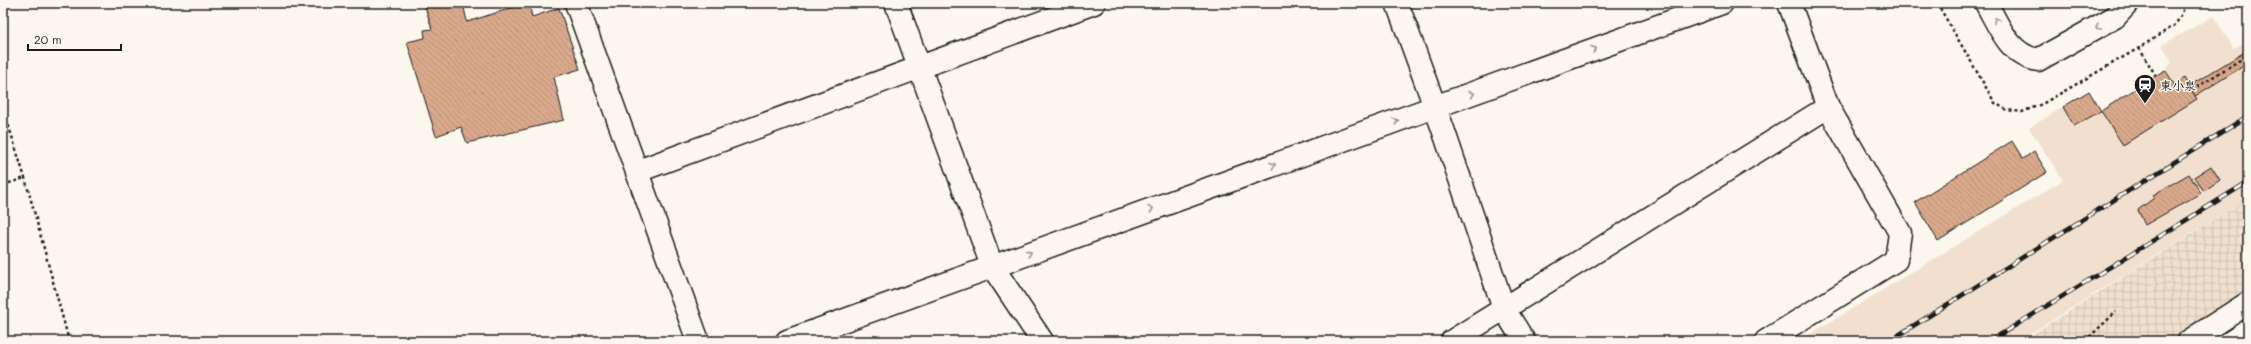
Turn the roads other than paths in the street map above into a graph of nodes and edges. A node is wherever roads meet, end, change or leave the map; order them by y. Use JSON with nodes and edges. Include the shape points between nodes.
{"nodes":[{"id":1,"x":576,"y":3,"type":"edge"},
{"id":2,"x":896,"y":3,"type":"edge"},
{"id":3,"x":1094,"y":3,"type":"edge"},
{"id":4,"x":1397,"y":3,"type":"edge"},
{"id":5,"x":1722,"y":3,"type":"edge"},
{"id":6,"x":1789,"y":3,"type":"edge"},
{"id":7,"x":1986,"y":3,"type":"edge"},
{"id":8,"x":2128,"y":3,"type":"edge"},
{"id":9,"x":919,"y":66,"type":"junction"},
{"id":10,"x":1435,"y":107,"type":"junction"},
{"id":11,"x":1828,"y":107,"type":"junction"},
{"id":12,"x":638,"y":171,"type":"junction"},
{"id":13,"x":992,"y":266,"type":"junction"},
{"id":14,"x":2248,"y":303,"type":"edge"},
{"id":15,"x":1504,"y":309,"type":"junction"},
{"id":16,"x":2215,"y":334,"type":"edge"},
{"id":17,"x":698,"y":341,"type":"edge"},
{"id":18,"x":787,"y":341,"type":"edge"},
{"id":19,"x":1042,"y":341,"type":"edge"},
{"id":20,"x":1452,"y":341,"type":"edge"},
{"id":21,"x":1524,"y":341,"type":"edge"},
{"id":22,"x":1766,"y":341,"type":"edge"},
{"id":23,"x":2189,"y":341,"type":"edge"}],
"edges":[{"from":1,"to":12,"type":"street"},
{"from":2,"to":9,"type":"street"},
{"from":3,"to":9,"type":"street"},
{"from":4,"to":10,"type":"street"},
{"from":10,"to":5,"type":"street","one_way":true},
{"from":6,"to":11,"type":"street"},
{"from":8,"to":7,"type":"street","one_way":true,"via":[[2115,17],[2038,60],[2021,56],[2013,49]]},
{"from":9,"to":12,"type":"street"},
{"from":9,"to":13,"type":"street"},
{"from":13,"to":10,"type":"street","one_way":true},
{"from":10,"to":15,"type":"street"},
{"from":11,"to":15,"type":"street"},
{"from":11,"to":22,"type":"street","via":[[1900,233],[1896,260]]},
{"from":12,"to":17,"type":"street"},
{"from":13,"to":18,"type":"street"},
{"from":13,"to":19,"type":"street"},
{"from":14,"to":16,"type":"street"},
{"from":15,"to":20,"type":"street"},
{"from":15,"to":21,"type":"street"},
{"from":16,"to":23,"type":"street"}]}
